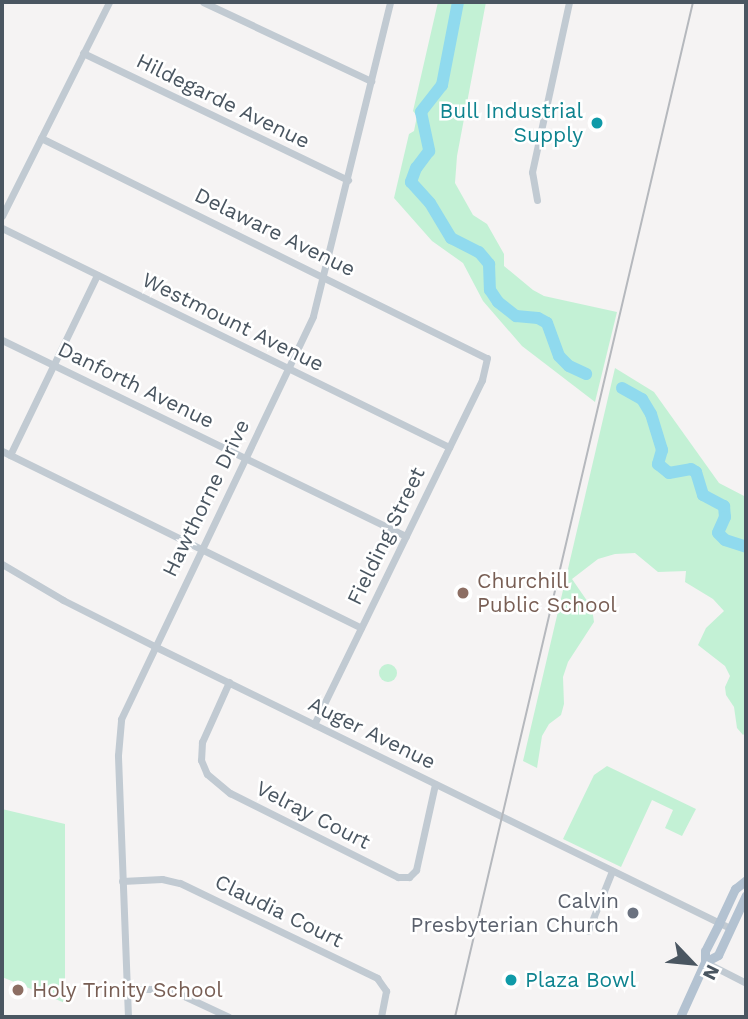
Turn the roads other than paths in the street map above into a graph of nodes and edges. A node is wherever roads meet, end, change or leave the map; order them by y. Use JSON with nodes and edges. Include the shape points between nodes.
{"nodes":[{"id":1,"x":108,"y":2,"type":"edge"},
{"id":2,"x":203,"y":2,"type":"edge"},
{"id":3,"x":390,"y":2,"type":"edge"},
{"id":4,"x":569,"y":2,"type":"edge"},
{"id":5,"x":83,"y":53,"type":"junction"},
{"id":6,"x":371,"y":81,"type":"junction"},
{"id":7,"x":41,"y":138,"type":"junction"},
{"id":8,"x":348,"y":180,"type":"junction"},
{"id":9,"x":537,"y":200,"type":"dead end"},
{"id":10,"x":2,"y":216,"type":"edge"},
{"id":11,"x":2,"y":229,"type":"edge"},
{"id":12,"x":97,"y":275,"type":"junction"},
{"id":13,"x":324,"y":276,"type":"junction"},
{"id":14,"x":2,"y":340,"type":"edge"},
{"id":15,"x":489,"y":363,"type":"joint"},
{"id":16,"x":53,"y":365,"type":"junction"},
{"id":17,"x":289,"y":368,"type":"junction"},
{"id":18,"x":449,"y":447,"type":"junction"},
{"id":19,"x":2,"y":451,"type":"edge"},
{"id":20,"x":10,"y":455,"type":"junction"},
{"id":21,"x":244,"y":457,"type":"junction"},
{"id":22,"x":406,"y":536,"type":"junction"},
{"id":23,"x":200,"y":549,"type":"junction"},
{"id":24,"x":2,"y":564,"type":"edge"},
{"id":25,"x":361,"y":628,"type":"junction"},
{"id":26,"x":154,"y":646,"type":"junction"},
{"id":27,"x":229,"y":682,"type":"junction"},
{"id":28,"x":314,"y":724,"type":"junction"},
{"id":29,"x":435,"y":784,"type":"junction"},
{"id":30,"x":612,"y":871,"type":"junction"},
{"id":31,"x":122,"y":881,"type":"junction"},
{"id":32,"x":746,"y":887,"type":"edge"},
{"id":33,"x":719,"y":923,"type":"junction"},
{"id":34,"x":730,"y":928,"type":"junction"},
{"id":35,"x":588,"y":931,"type":"dead end"},
{"id":36,"x":705,"y":962,"type":"junction"},
{"id":37,"x":746,"y":983,"type":"edge"},
{"id":38,"x":126,"y":989,"type":"junction"},
{"id":39,"x":128,"y":1017,"type":"edge"},
{"id":40,"x":229,"y":1017,"type":"edge"},
{"id":41,"x":381,"y":1017,"type":"edge"},
{"id":42,"x":680,"y":1017,"type":"edge"}],
"edges":[{"from":1,"to":5,"type":"street"},
{"from":2,"to":6,"type":"street"},
{"from":3,"to":6,"type":"street","name":"Hawthorne Drive"},
{"from":4,"to":9,"type":"street","via":[[532,172]]},
{"from":5,"to":7,"type":"street"},
{"from":5,"to":8,"type":"street","name":"Hildegarde Avenue"},
{"from":6,"to":8,"type":"street","name":"Hawthorne Drive"},
{"from":7,"to":10,"type":"street"},
{"from":7,"to":13,"type":"street","name":"Delaware Avenue"},
{"from":8,"to":13,"type":"street","name":"Hawthorne Drive"},
{"from":11,"to":12,"type":"street","name":"Westmount Avenue"},
{"from":12,"to":16,"type":"street"},
{"from":12,"to":17,"type":"street","name":"Westmount Avenue"},
{"from":13,"to":15,"type":"street","name":"Delaware Avenue","via":[[480,351]]},
{"from":13,"to":17,"type":"street","name":"Hawthorne Drive","via":[[313,316]]},
{"from":14,"to":16,"type":"street","name":"Danforth Avenue"},
{"from":15,"to":18,"type":"street","name":"Fielding Street"},
{"from":16,"to":20,"type":"street"},
{"from":16,"to":21,"type":"street","name":"Danforth Avenue"},
{"from":17,"to":18,"type":"street","name":"Westmount Avenue"},
{"from":17,"to":21,"type":"street","name":"Hawthorne Drive"},
{"from":18,"to":22,"type":"street","name":"Fielding Street"},
{"from":19,"to":20,"type":"street"},
{"from":20,"to":23,"type":"street"},
{"from":21,"to":22,"type":"street","name":"Danforth Avenue"},
{"from":21,"to":23,"type":"street","name":"Hawthorne Drive"},
{"from":22,"to":25,"type":"street","name":"Fielding Street"},
{"from":23,"to":25,"type":"street"},
{"from":23,"to":26,"type":"street","name":"Hawthorne Drive"},
{"from":24,"to":26,"type":"street","name":"Auger Avenue"},
{"from":25,"to":28,"type":"street","name":"Fielding Street"},
{"from":26,"to":27,"type":"street","name":"Auger Avenue"},
{"from":26,"to":31,"type":"street","name":"Hawthorne Drive","via":[[119,727]]},
{"from":27,"to":28,"type":"street","name":"Auger Avenue"},
{"from":27,"to":29,"type":"street","name":"Velray Court","via":[[202,742],[201,760],[207,774],[230,793],[398,877],[409,877],[416,870]]},
{"from":28,"to":29,"type":"street","name":"Auger Avenue"},
{"from":29,"to":30,"type":"street","name":"Auger Avenue"},
{"from":30,"to":33,"type":"street","name":"Auger Avenue"},
{"from":30,"to":35,"type":"street"},
{"from":31,"to":38,"type":"street","name":"Hawthorne Drive"},
{"from":31,"to":41,"type":"street","name":"Claudia Court","via":[[180,883],[377,978],[386,991]]},
{"from":32,"to":33,"type":"main road","via":[[735,889]]},
{"from":32,"to":34,"type":"main road"},
{"from":33,"to":34,"type":"street","name":"Auger Avenue"},
{"from":33,"to":36,"type":"main road","via":[[705,951]]},
{"from":34,"to":36,"type":"main road","via":[[718,955]]},
{"from":36,"to":37,"type":"street"},
{"from":36,"to":42,"type":"main road"},
{"from":38,"to":39,"type":"street","name":"Hawthorne Drive"},
{"from":38,"to":40,"type":"street","via":[[169,989]]}]}
